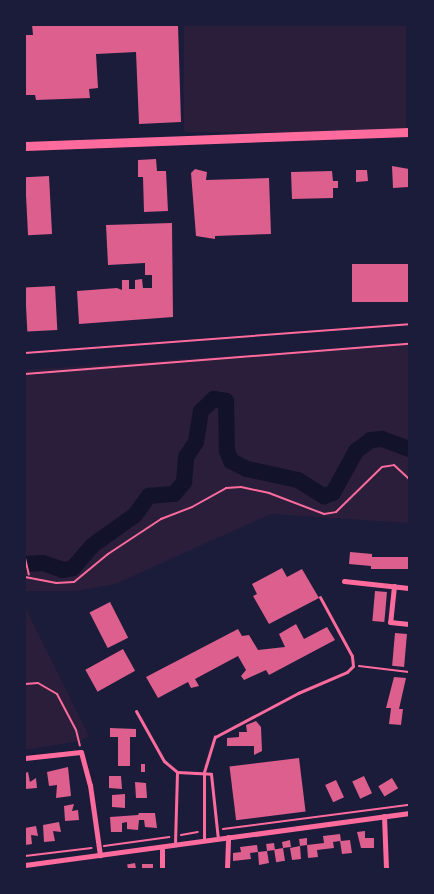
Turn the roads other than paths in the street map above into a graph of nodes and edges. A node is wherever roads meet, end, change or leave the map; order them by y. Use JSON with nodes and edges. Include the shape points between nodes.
{"nodes":[{"id":1,"x":409,"y":132,"type":"edge"},
{"id":2,"x":25,"y":146,"type":"edge"},
{"id":3,"x":344,"y":582,"type":"dead end"},
{"id":4,"x":394,"y":586,"type":"junction"},
{"id":5,"x":409,"y":588,"type":"edge"},
{"id":6,"x":320,"y":596,"type":"dead end"},
{"id":7,"x":409,"y":624,"type":"edge"},
{"id":8,"x":136,"y":711,"type":"dead end"},
{"id":9,"x":25,"y":758,"type":"edge"},
{"id":10,"x":177,"y":772,"type":"junction"},
{"id":11,"x":204,"y":772,"type":"junction"},
{"id":12,"x":409,"y":813,"type":"edge"},
{"id":13,"x":384,"y":816,"type":"junction"},
{"id":14,"x":228,"y":837,"type":"junction"},
{"id":15,"x":218,"y":839,"type":"junction"},
{"id":16,"x":204,"y":840,"type":"junction"},
{"id":17,"x":175,"y":844,"type":"junction"},
{"id":18,"x":162,"y":847,"type":"junction"},
{"id":19,"x":100,"y":855,"type":"junction"},
{"id":20,"x":25,"y":865,"type":"edge"},
{"id":21,"x":162,"y":869,"type":"edge"},
{"id":22,"x":227,"y":869,"type":"edge"},
{"id":23,"x":386,"y":869,"type":"edge"}],
"edges":[{"from":1,"to":2,"type":"main road"},
{"from":3,"to":4,"type":"street"},
{"from":4,"to":5,"type":"street"},
{"from":4,"to":7,"type":"street","via":[[390,622]]},
{"from":6,"to":11,"type":"lane","via":[[352,656],[353,666],[347,672],[298,693],[215,737]]},
{"from":8,"to":10,"type":"lane","via":[[164,760]]},
{"from":9,"to":19,"type":"street","via":[[81,752],[90,785]]},
{"from":10,"to":11,"type":"lane"},
{"from":10,"to":17,"type":"lane"},
{"from":11,"to":15,"type":"lane","via":[[213,777]]},
{"from":11,"to":16,"type":"lane"},
{"from":12,"to":13,"type":"street"},
{"from":13,"to":14,"type":"street"},
{"from":13,"to":23,"type":"street"},
{"from":14,"to":15,"type":"street"},
{"from":14,"to":22,"type":"street"},
{"from":15,"to":16,"type":"street"},
{"from":16,"to":17,"type":"street"},
{"from":17,"to":18,"type":"street"},
{"from":18,"to":19,"type":"street"},
{"from":18,"to":21,"type":"street"},
{"from":19,"to":20,"type":"street"}]}
